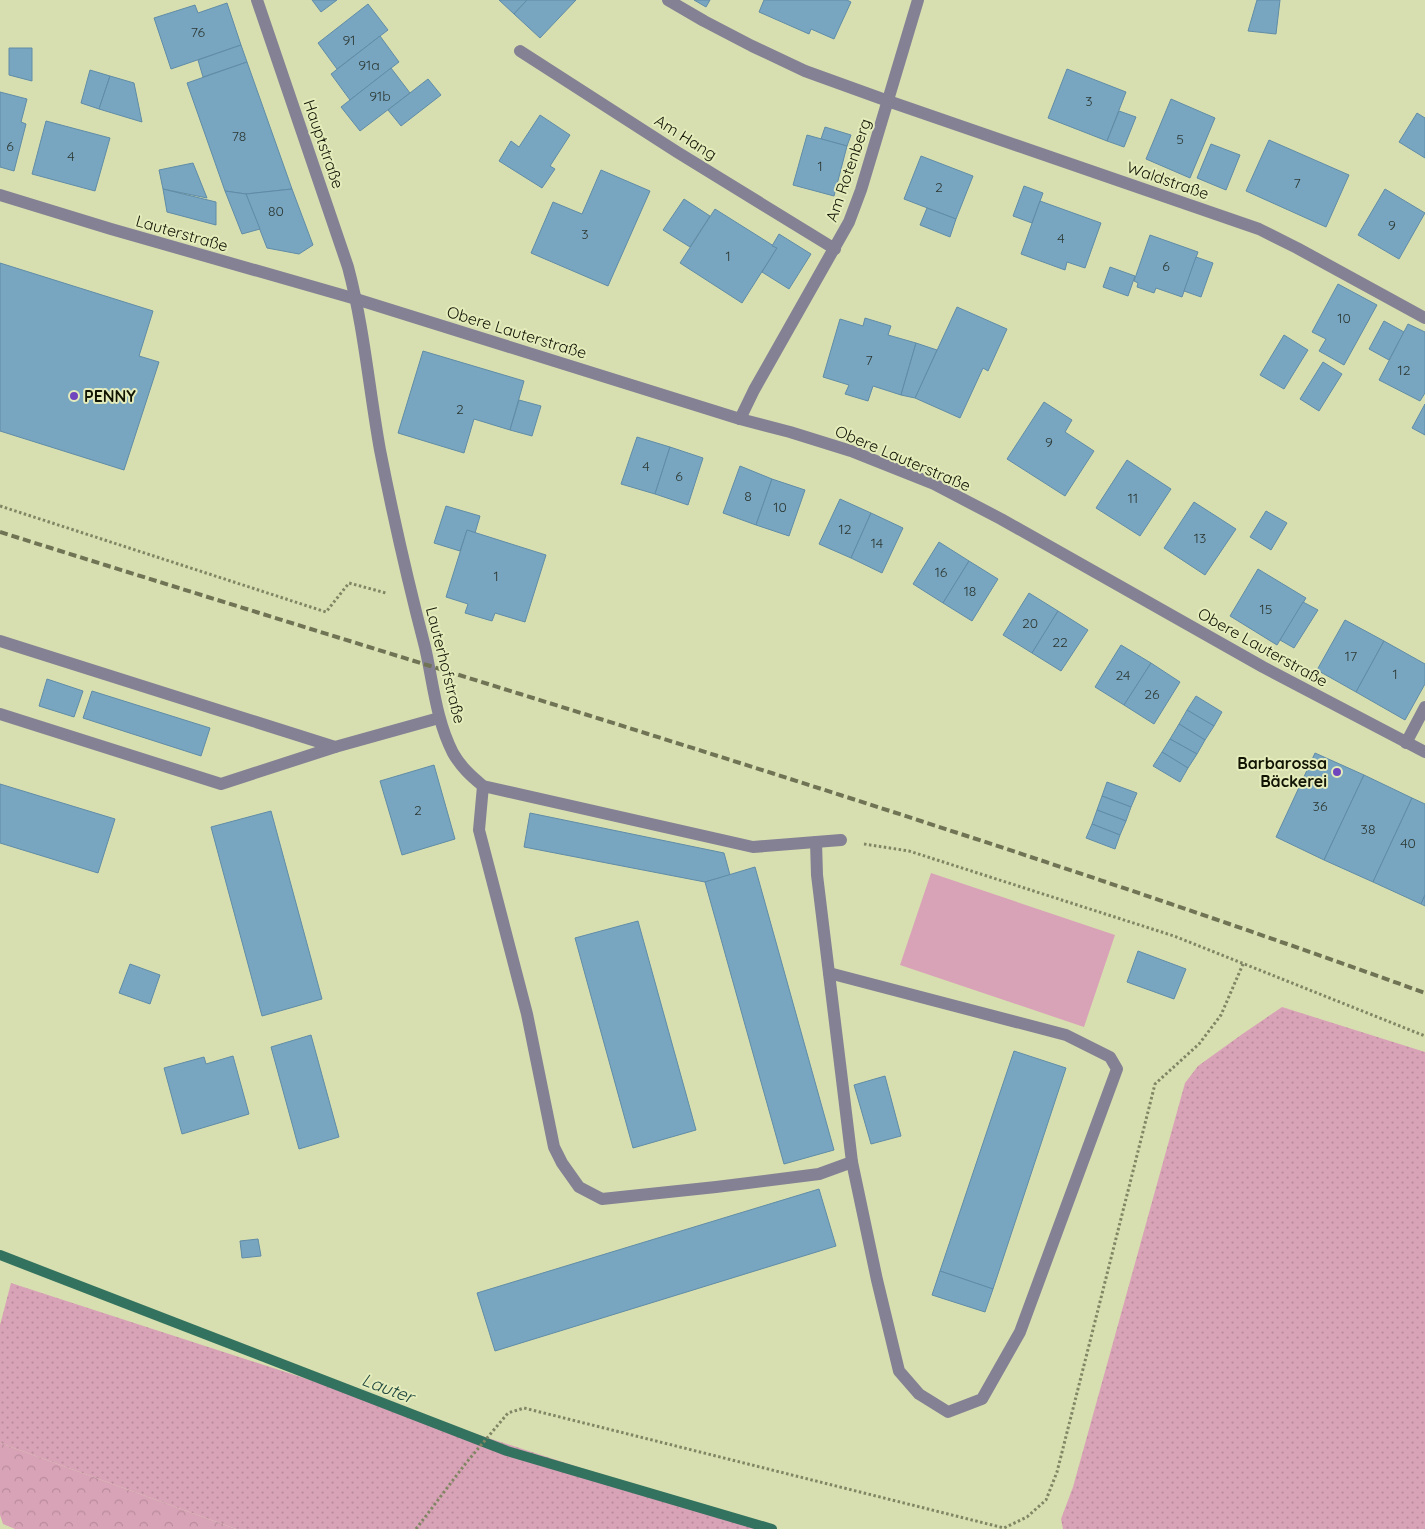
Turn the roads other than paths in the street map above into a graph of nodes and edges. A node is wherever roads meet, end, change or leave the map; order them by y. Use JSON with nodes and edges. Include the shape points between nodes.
{"nodes":[{"id":1,"x":257,"y":0,"type":"edge"},
{"id":2,"x":668,"y":0,"type":"edge"},
{"id":3,"x":918,"y":0,"type":"edge"},
{"id":4,"x":520,"y":51,"type":"dead end"},
{"id":5,"x":888,"y":101,"type":"junction"},
{"id":6,"x":0,"y":195,"type":"edge"},
{"id":7,"x":835,"y":249,"type":"junction"},
{"id":8,"x":356,"y":299,"type":"junction"},
{"id":9,"x":1425,"y":318,"type":"edge"},
{"id":10,"x":740,"y":419,"type":"junction"},
{"id":11,"x":0,"y":641,"type":"edge"},
{"id":12,"x":1425,"y":708,"type":"edge"},
{"id":13,"x":0,"y":714,"type":"edge"},
{"id":14,"x":439,"y":718,"type":"junction"},
{"id":15,"x":1406,"y":742,"type":"junction"},
{"id":16,"x":335,"y":748,"type":"junction"},
{"id":17,"x":1425,"y":752,"type":"edge"},
{"id":18,"x":483,"y":786,"type":"junction"},
{"id":19,"x":841,"y":840,"type":"road end"},
{"id":20,"x":816,"y":842,"type":"junction"},
{"id":21,"x":829,"y":973,"type":"junction"},
{"id":22,"x":852,"y":1162,"type":"junction"}],
"edges":[{"from":1,"to":8,"type":"street","name":"Hauptstraße","via":[[329,209]]},
{"from":2,"to":5,"type":"street","name":"Waldstraße","via":[[805,71]]},
{"from":3,"to":5,"type":"street","name":"Am Rotenberg"},
{"from":4,"to":7,"type":"street","name":"Am Hang"},
{"from":5,"to":7,"type":"street","name":"Am Rotenberg","via":[[861,190]]},
{"from":5,"to":9,"type":"street","name":"Waldstraße","via":[[1259,229]]},
{"from":6,"to":8,"type":"street","name":"Lauterstraße"},
{"from":7,"to":10,"type":"street","name":"Am Rotenberg"},
{"from":8,"to":10,"type":"street","name":"Obere Lauterstraße"},
{"from":8,"to":14,"type":"street","name":"Lauterhofstraße","via":[[380,450]]},
{"from":10,"to":15,"type":"street","name":"Obere Lauterstraße","via":[[852,451],[934,484]]},
{"from":11,"to":16,"type":"street"},
{"from":12,"to":15,"type":"street"},
{"from":13,"to":16,"type":"street","via":[[221,784]]},
{"from":14,"to":16,"type":"street"},
{"from":14,"to":18,"type":"street","name":"Lauterhofstraße","via":[[466,773]]},
{"from":15,"to":17,"type":"street","name":"Obere Lauterstraße"},
{"from":18,"to":20,"type":"street","name":"Lauterhofstraße","via":[[753,847]]},
{"from":18,"to":22,"type":"street","via":[[479,830],[527,1014],[554,1147],[578,1187],[602,1199],[819,1174]]},
{"from":19,"to":20,"type":"street","name":"Lauterhofstraße"},
{"from":20,"to":21,"type":"street"},
{"from":21,"to":22,"type":"street"},
{"from":21,"to":22,"type":"street","via":[[1066,1035],[1110,1057],[1117,1069],[1020,1332],[982,1399],[948,1412],[919,1394],[899,1371]]}]}
